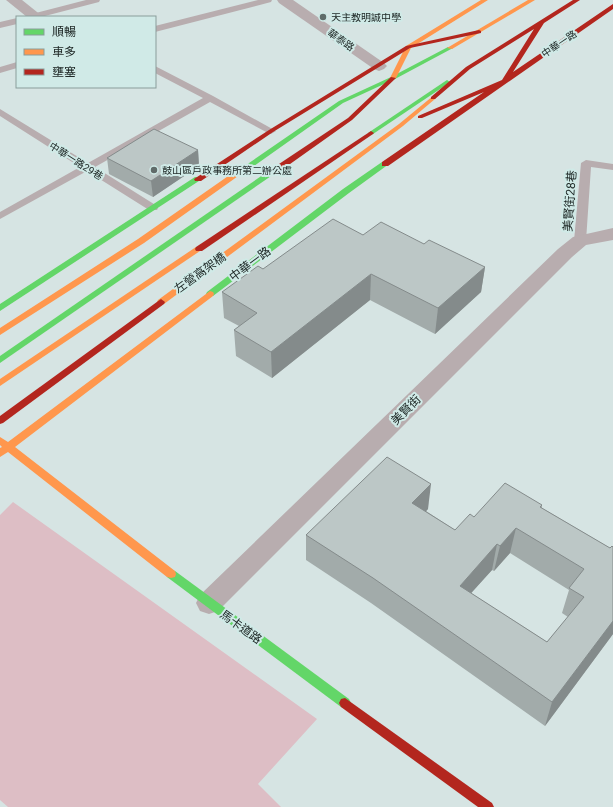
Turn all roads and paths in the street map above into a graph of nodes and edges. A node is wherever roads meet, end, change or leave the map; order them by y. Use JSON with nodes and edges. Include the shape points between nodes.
{"nodes":[{"id":1,"x":13,"y":0,"type":"edge"},
{"id":2,"x":96,"y":0,"type":"edge"},
{"id":3,"x":268,"y":0,"type":"edge"},
{"id":4,"x":284,"y":0,"type":"edge"},
{"id":5,"x":485,"y":0,"type":"edge"},
{"id":6,"x":532,"y":0,"type":"edge"},
{"id":7,"x":577,"y":0,"type":"edge"},
{"id":8,"x":613,"y":6,"type":"edge"},
{"id":9,"x":57,"y":10,"type":"junction"},
{"id":10,"x":32,"y":16,"type":"edge"},
{"id":11,"x":36,"y":16,"type":"edge"},
{"id":12,"x":66,"y":16,"type":"edge"},
{"id":13,"x":16,"y":21,"type":"edge"},
{"id":14,"x":542,"y":22,"type":"junction"},
{"id":15,"x":0,"y":25,"type":"edge"},
{"id":16,"x":156,"y":29,"type":"edge"},
{"id":17,"x":480,"y":32,"type":"junction"},
{"id":18,"x":408,"y":47,"type":"junction"},
{"id":19,"x":16,"y":65,"type":"edge"},
{"id":20,"x":379,"y":66,"type":"junction"},
{"id":21,"x":468,"y":68,"type":"junction"},
{"id":22,"x":0,"y":70,"type":"edge"},
{"id":23,"x":156,"y":71,"type":"edge"},
{"id":24,"x":393,"y":78,"type":"junction"},
{"id":25,"x":504,"y":81,"type":"junction"},
{"id":26,"x":210,"y":98,"type":"junction"},
{"id":27,"x":0,"y":112,"type":"edge"},
{"id":28,"x":401,"y":125,"type":"junction"},
{"id":29,"x":271,"y":131,"type":"junction"},
{"id":30,"x":86,"y":167,"type":"junction"},
{"id":31,"x":613,"y":167,"type":"edge"},
{"id":32,"x":153,"y":208,"type":"junction"},
{"id":33,"x":0,"y":216,"type":"edge"},
{"id":34,"x":613,"y":234,"type":"edge"},
{"id":35,"x":580,"y":241,"type":"junction"},
{"id":36,"x":0,"y":308,"type":"edge"},
{"id":37,"x":0,"y":332,"type":"edge"},
{"id":38,"x":0,"y":360,"type":"edge"},
{"id":39,"x":0,"y":383,"type":"edge"},
{"id":40,"x":0,"y":421,"type":"edge"},
{"id":41,"x":0,"y":440,"type":"edge"},
{"id":42,"x":9,"y":446,"type":"junction"},
{"id":43,"x":0,"y":453,"type":"edge"},
{"id":44,"x":209,"y":603,"type":"junction"},
{"id":45,"x":488,"y":807,"type":"edge"}],
"edges":[{"from":1,"to":10,"type":"street"},
{"from":2,"to":9,"type":"lane"},
{"from":3,"to":16,"type":"lane"},
{"from":4,"to":20,"type":"street","name":"華泰路"},
{"from":5,"to":18,"type":"street"},
{"from":6,"to":17,"type":"street"},
{"from":7,"to":14,"type":"street","name":"中華一路"},
{"from":8,"to":25,"type":"street","name":"中華一路"},
{"from":9,"to":11,"type":"lane"},
{"from":9,"to":12,"type":"lane"},
{"from":13,"to":15,"type":"lane"},
{"from":14,"to":21,"type":"street","name":"中華一路"},
{"from":14,"to":25,"type":"street","name":"中華一路"},
{"from":17,"to":18,"type":"street"},
{"from":17,"to":24,"type":"street"},
{"from":18,"to":20,"type":"street"},
{"from":18,"to":24,"type":"street"},
{"from":19,"to":22,"type":"lane"},
{"from":20,"to":29,"type":"street"},
{"from":21,"to":28,"type":"street","name":"中華一路"},
{"from":21,"to":39,"type":"street","name":"中華一路"},
{"from":23,"to":26,"type":"lane"},
{"from":24,"to":37,"type":"street","via":[[341,102],[141,241]]},
{"from":24,"to":38,"type":"street","via":[[350,120]]},
{"from":25,"to":28,"type":"street","name":"中華一路"},
{"from":25,"to":42,"type":"street","name":"中華一路","via":[[346,191]]},
{"from":26,"to":29,"type":"lane"},
{"from":26,"to":30,"type":"lane"},
{"from":27,"to":30,"type":"lane","name":"中華一路29巷"},
{"from":28,"to":40,"type":"street","name":"左營高架橋"},
{"from":29,"to":32,"type":"street"},
{"from":30,"to":32,"type":"lane","name":"中華一路29巷"},
{"from":30,"to":33,"type":"lane"},
{"from":31,"to":35,"type":"lane","name":"美賢街28巷","via":[[586,163]]},
{"from":32,"to":36,"type":"street"},
{"from":34,"to":35,"type":"street","name":"美賢街"},
{"from":35,"to":44,"type":"street","name":"美賢街"},
{"from":41,"to":42,"type":"street","name":"馬卡道路"},
{"from":42,"to":43,"type":"street","name":"中華一路"},
{"from":42,"to":44,"type":"street","name":"馬卡道路"},
{"from":44,"to":45,"type":"street","name":"馬卡道路"}]}
